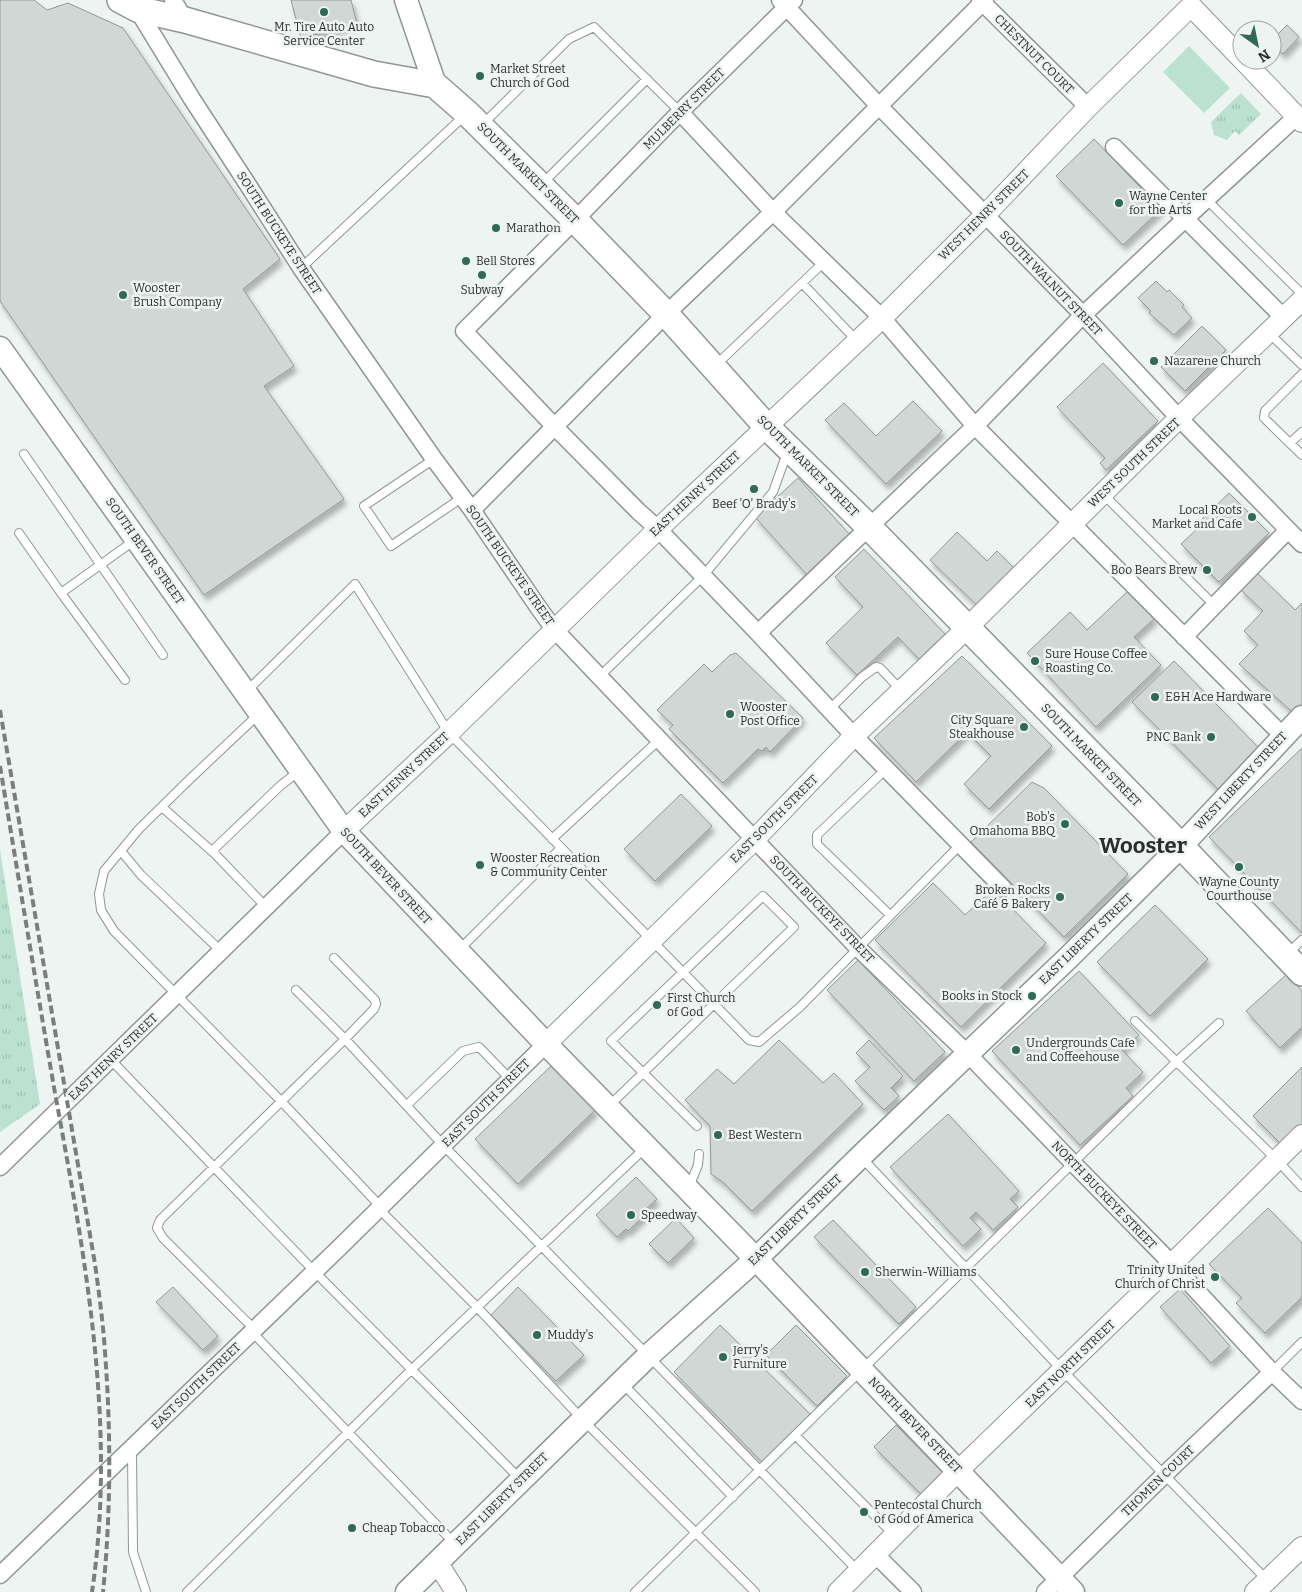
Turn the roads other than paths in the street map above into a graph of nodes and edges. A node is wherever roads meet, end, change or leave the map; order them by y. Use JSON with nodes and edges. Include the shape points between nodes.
{"nodes":[{"id":1,"x":406,"y":0,"type":"edge"},
{"id":2,"x":982,"y":1,"type":"edge"},
{"id":3,"x":787,"y":2,"type":"edge"},
{"id":4,"x":1191,"y":2,"type":"edge"},
{"id":5,"x":129,"y":4,"type":"edge"},
{"id":6,"x":179,"y":10,"type":"edge"},
{"id":7,"x":1232,"y":49,"type":"edge"},
{"id":8,"x":1252,"y":70,"type":"edge"},
{"id":9,"x":647,"y":79,"type":"junction"},
{"id":10,"x":435,"y":85,"type":"junction"},
{"id":11,"x":879,"y":106,"type":"junction"},
{"id":12,"x":1088,"y":107,"type":"junction"},
{"id":13,"x":680,"y":112,"type":"junction"},
{"id":14,"x":1300,"y":119,"type":"edge"},
{"id":15,"x":474,"y":120,"type":"junction"},
{"id":16,"x":1114,"y":147,"type":"dead end"},
{"id":17,"x":540,"y":186,"type":"junction"},
{"id":18,"x":1206,"y":199,"type":"junction"},
{"id":19,"x":773,"y":212,"type":"junction"},
{"id":20,"x":985,"y":215,"type":"junction"},
{"id":21,"x":1185,"y":219,"type":"junction"},
{"id":22,"x":576,"y":220,"type":"junction"},
{"id":23,"x":824,"y":262,"type":"junction"},
{"id":24,"x":301,"y":268,"type":"junction"},
{"id":25,"x":802,"y":283,"type":"junction"},
{"id":26,"x":1302,"y":294,"type":"edge"},
{"id":27,"x":1302,"y":300,"type":"edge"},
{"id":28,"x":666,"y":314,"type":"junction"},
{"id":29,"x":1083,"y":315,"type":"junction"},
{"id":30,"x":882,"y":318,"type":"junction"},
{"id":31,"x":1284,"y":318,"type":"junction"},
{"id":32,"x":1268,"y":332,"type":"junction"},
{"id":33,"x":857,"y":340,"type":"junction"},
{"id":34,"x":0,"y":342,"type":"edge"},
{"id":35,"x":0,"y":348,"type":"edge"},
{"id":36,"x":1302,"y":365,"type":"edge"},
{"id":37,"x":714,"y":367,"type":"junction"},
{"id":38,"x":18,"y":374,"type":"junction"},
{"id":39,"x":1302,"y":374,"type":"edge"},
{"id":40,"x":1179,"y":418,"type":"junction"},
{"id":41,"x":766,"y":426,"type":"junction"},
{"id":42,"x":975,"y":426,"type":"junction"},
{"id":43,"x":555,"y":427,"type":"junction"},
{"id":44,"x":1302,"y":432,"type":"edge"},
{"id":45,"x":1290,"y":443,"type":"junction"},
{"id":46,"x":789,"y":448,"type":"junction"},
{"id":47,"x":24,"y":454,"type":"dead end"},
{"id":48,"x":1302,"y":455,"type":"edge"},
{"id":49,"x":434,"y":459,"type":"junction"},
{"id":50,"x":1102,"y":493,"type":"junction"},
{"id":51,"x":468,"y":504,"type":"junction"},
{"id":52,"x":1072,"y":524,"type":"junction"},
{"id":53,"x":869,"y":527,"type":"junction"},
{"id":54,"x":658,"y":529,"type":"junction"},
{"id":55,"x":1288,"y":530,"type":"junction"},
{"id":56,"x":19,"y":533,"type":"dead end"},
{"id":57,"x":136,"y":539,"type":"junction"},
{"id":58,"x":1302,"y":544,"type":"edge"},
{"id":59,"x":100,"y":565,"type":"junction"},
{"id":60,"x":703,"y":576,"type":"junction"},
{"id":61,"x":61,"y":593,"type":"junction"},
{"id":62,"x":1215,"y":606,"type":"junction"},
{"id":63,"x":967,"y":628,"type":"junction"},
{"id":64,"x":554,"y":629,"type":"junction"},
{"id":65,"x":758,"y":633,"type":"junction"},
{"id":66,"x":1184,"y":637,"type":"junction"},
{"id":67,"x":163,"y":655,"type":"dead end"},
{"id":68,"x":599,"y":677,"type":"junction"},
{"id":69,"x":125,"y":680,"type":"dead end"},
{"id":70,"x":901,"y":691,"type":"junction"},
{"id":71,"x":246,"y":692,"type":"junction"},
{"id":72,"x":829,"y":710,"type":"junction"},
{"id":73,"x":260,"y":713,"type":"junction"},
{"id":74,"x":1302,"y":717,"type":"edge"},
{"id":75,"x":448,"y":734,"type":"junction"},
{"id":76,"x":854,"y":736,"type":"junction"},
{"id":77,"x":1283,"y":736,"type":"junction"},
{"id":78,"x":659,"y":740,"type":"junction"},
{"id":79,"x":886,"y":769,"type":"junction"},
{"id":80,"x":300,"y":770,"type":"junction"},
{"id":81,"x":162,"y":807,"type":"junction"},
{"id":82,"x":344,"y":831,"type":"junction"},
{"id":83,"x":552,"y":839,"type":"junction"},
{"id":84,"x":754,"y":839,"type":"junction"},
{"id":85,"x":961,"y":844,"type":"junction"},
{"id":86,"x":1181,"y":846,"type":"junction"},
{"id":87,"x":561,"y":848,"type":"junction"},
{"id":88,"x":121,"y":851,"type":"junction"},
{"id":89,"x":212,"y":851,"type":"junction"},
{"id":90,"x":1003,"y":888,"type":"dead end"},
{"id":91,"x":266,"y":907,"type":"junction"},
{"id":92,"x":890,"y":915,"type":"junction"},
{"id":93,"x":652,"y":940,"type":"junction"},
{"id":94,"x":858,"y":948,"type":"junction"},
{"id":95,"x":221,"y":951,"type":"junction"},
{"id":96,"x":457,"y":952,"type":"junction"},
{"id":97,"x":1296,"y":956,"type":"edge"},
{"id":98,"x":334,"y":958,"type":"dead end"},
{"id":99,"x":683,"y":972,"type":"junction"},
{"id":100,"x":296,"y":990,"type":"dead end"},
{"id":101,"x":177,"y":994,"type":"junction"},
{"id":102,"x":714,"y":1004,"type":"junction"},
{"id":103,"x":1135,"y":1022,"type":"dead end"},
{"id":104,"x":1219,"y":1023,"type":"dead end"},
{"id":105,"x":345,"y":1039,"type":"junction"},
{"id":106,"x":546,"y":1044,"type":"junction"},
{"id":107,"x":968,"y":1054,"type":"junction"},
{"id":108,"x":111,"y":1060,"type":"junction"},
{"id":109,"x":1176,"y":1062,"type":"junction"},
{"id":110,"x":643,"y":1073,"type":"junction"},
{"id":111,"x":510,"y":1079,"type":"junction"},
{"id":112,"x":281,"y":1101,"type":"junction"},
{"id":113,"x":407,"y":1106,"type":"junction"},
{"id":114,"x":608,"y":1108,"type":"junction"},
{"id":115,"x":697,"y":1126,"type":"dead end"},
{"id":116,"x":1302,"y":1135,"type":"edge"},
{"id":117,"x":443,"y":1145,"type":"junction"},
{"id":118,"x":646,"y":1146,"type":"junction"},
{"id":119,"x":699,"y":1154,"type":"dead end"},
{"id":120,"x":861,"y":1156,"type":"junction"},
{"id":121,"x":1276,"y":1159,"type":"junction"},
{"id":122,"x":2,"y":1162,"type":"edge"},
{"id":123,"x":1073,"y":1163,"type":"junction"},
{"id":124,"x":214,"y":1167,"type":"junction"},
{"id":125,"x":1302,"y":1187,"type":"edge"},
{"id":126,"x":688,"y":1189,"type":"junction"},
{"id":127,"x":379,"y":1207,"type":"junction"},
{"id":128,"x":541,"y":1245,"type":"junction"},
{"id":129,"x":756,"y":1259,"type":"junction"},
{"id":130,"x":1172,"y":1264,"type":"junction"},
{"id":131,"x":966,"y":1267,"type":"junction"},
{"id":132,"x":314,"y":1271,"type":"junction"},
{"id":133,"x":477,"y":1307,"type":"junction"},
{"id":134,"x":253,"y":1330,"type":"junction"},
{"id":135,"x":1302,"y":1342,"type":"edge"},
{"id":136,"x":648,"y":1356,"type":"junction"},
{"id":137,"x":412,"y":1370,"type":"junction"},
{"id":138,"x":862,"y":1370,"type":"junction"},
{"id":139,"x":1063,"y":1371,"type":"junction"},
{"id":140,"x":1272,"y":1372,"type":"junction"},
{"id":141,"x":621,"y":1382,"type":"junction"},
{"id":142,"x":1300,"y":1394,"type":"edge"},
{"id":143,"x":582,"y":1420,"type":"junction"},
{"id":144,"x":348,"y":1432,"type":"junction"},
{"id":145,"x":796,"y":1436,"type":"junction"},
{"id":146,"x":132,"y":1448,"type":"junction"},
{"id":147,"x":760,"y":1471,"type":"junction"},
{"id":148,"x":958,"y":1471,"type":"junction"},
{"id":149,"x":1164,"y":1475,"type":"junction"},
{"id":150,"x":521,"y":1480,"type":"junction"},
{"id":151,"x":733,"y":1497,"type":"junction"},
{"id":152,"x":696,"y":1533,"type":"junction"},
{"id":153,"x":895,"y":1535,"type":"junction"},
{"id":154,"x":455,"y":1545,"type":"junction"},
{"id":155,"x":1302,"y":1547,"type":"edge"},
{"id":156,"x":876,"y":1555,"type":"junction"},
{"id":157,"x":437,"y":1562,"type":"junction"},
{"id":158,"x":858,"y":1571,"type":"junction"},
{"id":159,"x":0,"y":1575,"type":"edge"},
{"id":160,"x":1262,"y":1586,"type":"edge"},
{"id":161,"x":1059,"y":1587,"type":"edge"},
{"id":162,"x":146,"y":1592,"type":"edge"},
{"id":163,"x":187,"y":1592,"type":"edge"},
{"id":164,"x":407,"y":1592,"type":"edge"},
{"id":165,"x":456,"y":1592,"type":"edge"},
{"id":166,"x":635,"y":1592,"type":"edge"},
{"id":167,"x":755,"y":1592,"type":"edge"},
{"id":168,"x":838,"y":1592,"type":"edge"},
{"id":169,"x":913,"y":1592,"type":"edge"}],
"edges":[{"from":1,"to":10,"type":"main road"},
{"from":2,"to":11,"type":"street"},
{"from":2,"to":12,"type":"street","name":"CHESTNUT COURT"},
{"from":3,"to":11,"type":"street","name":"SOUTH WALNUT STREET"},
{"from":3,"to":13,"type":"street","name":"MULBERRY STREET"},
{"from":4,"to":7,"type":"street"},
{"from":4,"to":12,"type":"street","name":"WEST HENRY STREET"},
{"from":5,"to":6,"type":"main road"},
{"from":5,"to":24,"type":"street","name":"SOUTH BUCKEYE STREET"},
{"from":6,"to":10,"type":"main road","via":[[374,74]]},
{"from":8,"to":14,"type":"street"},
{"from":9,"to":13,"type":"lane"},
{"from":9,"to":15,"type":"lane","via":[[594,27],[570,40]]},
{"from":9,"to":17,"type":"lane"},
{"from":10,"to":15,"type":"main road","name":"SOUTH MARKET STREET"},
{"from":11,"to":19,"type":"street"},
{"from":11,"to":20,"type":"street","name":"SOUTH WALNUT STREET"},
{"from":12,"to":20,"type":"street","name":"WEST HENRY STREET"},
{"from":13,"to":19,"type":"street"},
{"from":13,"to":22,"type":"street","name":"MULBERRY STREET"},
{"from":14,"to":18,"type":"street"},
{"from":15,"to":17,"type":"main road","name":"SOUTH MARKET STREET"},
{"from":15,"to":24,"type":"lane"},
{"from":16,"to":21,"type":"street"},
{"from":17,"to":22,"type":"main road","name":"SOUTH MARKET STREET"},
{"from":18,"to":21,"type":"street"},
{"from":18,"to":26,"type":"lane"},
{"from":19,"to":23,"type":"street"},
{"from":19,"to":28,"type":"street"},
{"from":20,"to":29,"type":"street","name":"SOUTH WALNUT STREET"},
{"from":20,"to":30,"type":"street","name":"WEST HENRY STREET"},
{"from":21,"to":29,"type":"street"},
{"from":21,"to":31,"type":"street"},
{"from":22,"to":28,"type":"main road","name":"SOUTH MARKET STREET"},
{"from":22,"to":43,"type":"street","name":"MULBERRY STREET","via":[[464,331]]},
{"from":23,"to":25,"type":"lane"},
{"from":23,"to":30,"type":"street"},
{"from":24,"to":49,"type":"street","name":"SOUTH BUCKEYE STREET"},
{"from":25,"to":33,"type":"lane"},
{"from":25,"to":37,"type":"lane"},
{"from":27,"to":31,"type":"street","name":"WEST SOUTH STREET"},
{"from":28,"to":37,"type":"main road","name":"SOUTH MARKET STREET"},
{"from":28,"to":43,"type":"street"},
{"from":29,"to":40,"type":"street","name":"SOUTH WALNUT STREET"},
{"from":29,"to":42,"type":"street"},
{"from":30,"to":33,"type":"street","name":"WEST HENRY STREET"},
{"from":30,"to":42,"type":"street"},
{"from":31,"to":32,"type":"street","name":"WEST SOUTH STREET"},
{"from":32,"to":36,"type":"lane"},
{"from":32,"to":40,"type":"street","name":"WEST SOUTH STREET"},
{"from":33,"to":41,"type":"street","name":"WEST HENRY STREET"},
{"from":34,"to":38,"type":"main road","name":"SOUTH BEVER STREET"},
{"from":35,"to":38,"type":"main road","name":"SOUTH BEVER STREET"},
{"from":37,"to":41,"type":"main road","name":"SOUTH MARKET STREET"},
{"from":38,"to":57,"type":"main road","name":"SOUTH BEVER STREET"},
{"from":39,"to":45,"type":"lane","via":[[1263,414]]},
{"from":40,"to":50,"type":"street","name":"WEST SOUTH STREET"},
{"from":40,"to":55,"type":"street","name":"SOUTH WALNUT STREET"},
{"from":41,"to":46,"type":"main road","name":"SOUTH MARKET STREET"},
{"from":41,"to":54,"type":"street","name":"EAST HENRY STREET"},
{"from":42,"to":52,"type":"street"},
{"from":42,"to":53,"type":"street"},
{"from":43,"to":51,"type":"street"},
{"from":43,"to":54,"type":"street"},
{"from":44,"to":45,"type":"lane"},
{"from":45,"to":48,"type":"lane"},
{"from":46,"to":53,"type":"main road","name":"SOUTH MARKET STREET"},
{"from":46,"to":60,"type":"lane","via":[[773,492]]},
{"from":47,"to":59,"type":"lane"},
{"from":49,"to":51,"type":"street","name":"SOUTH BUCKEYE STREET"},
{"from":49,"to":51,"type":"lane","via":[[364,506],[391,546]]},
{"from":50,"to":52,"type":"street","name":"WEST SOUTH STREET"},
{"from":50,"to":62,"type":"lane"},
{"from":51,"to":64,"type":"street","name":"SOUTH BUCKEYE STREET"},
{"from":52,"to":63,"type":"street","name":"WEST SOUTH STREET"},
{"from":52,"to":66,"type":"street"},
{"from":53,"to":63,"type":"main road","name":"SOUTH MARKET STREET"},
{"from":53,"to":65,"type":"street"},
{"from":54,"to":60,"type":"street"},
{"from":54,"to":64,"type":"street","name":"EAST HENRY STREET"},
{"from":55,"to":58,"type":"street","name":"SOUTH WALNUT STREET"},
{"from":55,"to":62,"type":"street"},
{"from":56,"to":61,"type":"lane"},
{"from":57,"to":59,"type":"lane"},
{"from":57,"to":71,"type":"main road","name":"SOUTH BEVER STREET"},
{"from":59,"to":61,"type":"lane"},
{"from":59,"to":67,"type":"lane"},
{"from":60,"to":65,"type":"street"},
{"from":60,"to":68,"type":"lane"},
{"from":61,"to":69,"type":"lane"},
{"from":62,"to":66,"type":"street"},
{"from":63,"to":70,"type":"street","name":"EAST SOUTH STREET"},
{"from":63,"to":86,"type":"main road","name":"SOUTH MARKET STREET"},
{"from":64,"to":68,"type":"street","name":"SOUTH BUCKEYE STREET"},
{"from":64,"to":75,"type":"street","name":"EAST HENRY STREET"},
{"from":65,"to":72,"type":"street"},
{"from":66,"to":77,"type":"street"},
{"from":68,"to":78,"type":"street","name":"SOUTH BUCKEYE STREET"},
{"from":70,"to":72,"type":"lane","via":[[876,667]]},
{"from":70,"to":76,"type":"street","name":"EAST SOUTH STREET"},
{"from":71,"to":73,"type":"main road","name":"SOUTH BEVER STREET"},
{"from":71,"to":75,"type":"lane","via":[[355,584]]},
{"from":72,"to":76,"type":"street"},
{"from":73,"to":80,"type":"main road","name":"SOUTH BEVER STREET"},
{"from":73,"to":81,"type":"lane"},
{"from":74,"to":77,"type":"main road","name":"WEST LIBERTY STREET"},
{"from":75,"to":82,"type":"street","name":"EAST HENRY STREET"},
{"from":75,"to":83,"type":"lane"},
{"from":76,"to":79,"type":"street"},
{"from":76,"to":84,"type":"street","name":"EAST SOUTH STREET"},
{"from":77,"to":86,"type":"main road","name":"WEST LIBERTY STREET"},
{"from":78,"to":83,"type":"lane"},
{"from":78,"to":84,"type":"street","name":"SOUTH BUCKEYE STREET"},
{"from":79,"to":85,"type":"street"},
{"from":79,"to":92,"type":"lane","via":[[817,835],[817,844]]},
{"from":80,"to":82,"type":"main road","name":"SOUTH BEVER STREET"},
{"from":80,"to":89,"type":"lane"},
{"from":81,"to":88,"type":"lane"},
{"from":81,"to":89,"type":"lane"},
{"from":82,"to":91,"type":"street","name":"EAST HENRY STREET"},
{"from":82,"to":96,"type":"main road","name":"SOUTH BEVER STREET"},
{"from":83,"to":87,"type":"lane"},
{"from":84,"to":93,"type":"street","name":"EAST SOUTH STREET"},
{"from":84,"to":94,"type":"street","name":"SOUTH BUCKEYE STREET"},
{"from":85,"to":90,"type":"street"},
{"from":85,"to":92,"type":"lane"},
{"from":86,"to":97,"type":"main road","name":"SOUTH MARKET STREET"},
{"from":86,"to":107,"type":"main road","name":"EAST LIBERTY STREET"},
{"from":87,"to":93,"type":"lane"},
{"from":87,"to":96,"type":"lane"},
{"from":88,"to":95,"type":"lane","via":[[141,875]]},
{"from":88,"to":101,"type":"lane","via":[[104,871],[99,894],[101,910],[114,931]]},
{"from":89,"to":91,"type":"lane"},
{"from":91,"to":95,"type":"street","name":"EAST HENRY STREET"},
{"from":92,"to":94,"type":"lane"},
{"from":93,"to":99,"type":"lane"},
{"from":93,"to":106,"type":"street","name":"EAST SOUTH STREET"},
{"from":94,"to":102,"type":"lane","via":[[800,1007],[759,1042],[749,1040]]},
{"from":94,"to":107,"type":"street","name":"SOUTH BUCKEYE STREET"},
{"from":95,"to":101,"type":"street","name":"EAST HENRY STREET"},
{"from":96,"to":106,"type":"main road","name":"SOUTH BEVER STREET"},
{"from":98,"to":105,"type":"lane","via":[[376,1004]]},
{"from":99,"to":102,"type":"lane"},
{"from":99,"to":102,"type":"lane","via":[[763,896],[794,927]]},
{"from":99,"to":110,"type":"lane","via":[[612,1041]]},
{"from":100,"to":105,"type":"lane"},
{"from":101,"to":108,"type":"street","name":"EAST HENRY STREET"},
{"from":101,"to":112,"type":"lane"},
{"from":102,"to":110,"type":"lane"},
{"from":103,"to":109,"type":"lane"},
{"from":104,"to":109,"type":"lane"},
{"from":105,"to":112,"type":"lane"},
{"from":105,"to":113,"type":"lane"},
{"from":106,"to":111,"type":"street","name":"EAST SOUTH STREET"},
{"from":106,"to":114,"type":"main road","name":"SOUTH BEVER STREET"},
{"from":107,"to":120,"type":"main road","name":"EAST LIBERTY STREET"},
{"from":107,"to":123,"type":"street","name":"NORTH BUCKEYE STREET"},
{"from":108,"to":122,"type":"street","name":"EAST HENRY STREET"},
{"from":108,"to":124,"type":"lane"},
{"from":109,"to":121,"type":"lane"},
{"from":109,"to":123,"type":"lane"},
{"from":110,"to":114,"type":"lane"},
{"from":110,"to":115,"type":"lane"},
{"from":111,"to":113,"type":"lane","via":[[479,1047],[463,1051]]},
{"from":111,"to":117,"type":"street","name":"EAST SOUTH STREET"},
{"from":112,"to":124,"type":"lane"},
{"from":112,"to":127,"type":"lane"},
{"from":113,"to":117,"type":"lane"},
{"from":114,"to":118,"type":"main road","name":"SOUTH BEVER STREET"},
{"from":116,"to":121,"type":"street","name":"EAST NORTH STREET"},
{"from":117,"to":127,"type":"street","name":"EAST SOUTH STREET"},
{"from":117,"to":128,"type":"lane"},
{"from":118,"to":126,"type":"main road","name":"SOUTH BEVER STREET"},
{"from":118,"to":128,"type":"lane"},
{"from":119,"to":126,"type":"lane"},
{"from":120,"to":129,"type":"main road","name":"EAST LIBERTY STREET"},
{"from":120,"to":131,"type":"lane"},
{"from":121,"to":125,"type":"lane"},
{"from":121,"to":130,"type":"street","name":"EAST NORTH STREET"},
{"from":123,"to":130,"type":"street","name":"NORTH BUCKEYE STREET"},
{"from":123,"to":131,"type":"lane"},
{"from":124,"to":132,"type":"lane"},
{"from":124,"to":134,"type":"lane","via":[[160,1220],[157,1228]]},
{"from":126,"to":129,"type":"main road","name":"SOUTH BEVER STREET"},
{"from":127,"to":132,"type":"street","name":"EAST SOUTH STREET"},
{"from":127,"to":133,"type":"lane"},
{"from":128,"to":133,"type":"lane"},
{"from":128,"to":136,"type":"lane"},
{"from":129,"to":136,"type":"main road","name":"EAST LIBERTY STREET"},
{"from":129,"to":138,"type":"main road","name":"NORTH BEVER STREET"},
{"from":130,"to":139,"type":"street","name":"EAST NORTH STREET"},
{"from":130,"to":140,"type":"street","name":"NORTH BUCKEYE STREET"},
{"from":131,"to":138,"type":"lane"},
{"from":131,"to":139,"type":"lane"},
{"from":132,"to":134,"type":"street","name":"EAST SOUTH STREET"},
{"from":132,"to":137,"type":"lane"},
{"from":133,"to":137,"type":"lane"},
{"from":133,"to":143,"type":"lane"},
{"from":134,"to":144,"type":"lane"},
{"from":134,"to":146,"type":"street","name":"EAST SOUTH STREET"},
{"from":135,"to":140,"type":"lane"},
{"from":136,"to":141,"type":"main road","name":"EAST LIBERTY STREET"},
{"from":136,"to":147,"type":"lane"},
{"from":137,"to":144,"type":"lane"},
{"from":137,"to":150,"type":"lane"},
{"from":138,"to":145,"type":"lane"},
{"from":138,"to":148,"type":"main road","name":"NORTH BEVER STREET"},
{"from":139,"to":148,"type":"street","name":"EAST NORTH STREET"},
{"from":139,"to":149,"type":"lane"},
{"from":140,"to":142,"type":"street","name":"NORTH BUCKEYE STREET"},
{"from":140,"to":149,"type":"street","name":"THOMEN COURT"},
{"from":141,"to":143,"type":"main road","name":"EAST LIBERTY STREET"},
{"from":141,"to":151,"type":"lane"},
{"from":143,"to":150,"type":"main road","name":"EAST LIBERTY STREET"},
{"from":143,"to":152,"type":"lane"},
{"from":144,"to":154,"type":"lane"},
{"from":144,"to":163,"type":"lane"},
{"from":145,"to":147,"type":"lane"},
{"from":145,"to":153,"type":"lane"},
{"from":146,"to":159,"type":"street","name":"EAST SOUTH STREET"},
{"from":146,"to":162,"type":"lane","via":[[133,1552]]},
{"from":147,"to":151,"type":"lane"},
{"from":147,"to":158,"type":"lane"},
{"from":148,"to":153,"type":"street","name":"EAST NORTH STREET"},
{"from":148,"to":161,"type":"main road","name":"NORTH BEVER STREET"},
{"from":149,"to":160,"type":"lane"},
{"from":149,"to":161,"type":"street","name":"THOMEN COURT"},
{"from":150,"to":154,"type":"main road","name":"EAST LIBERTY STREET"},
{"from":151,"to":152,"type":"lane"},
{"from":152,"to":166,"type":"lane"},
{"from":152,"to":167,"type":"lane"},
{"from":153,"to":156,"type":"street","name":"EAST NORTH STREET"},
{"from":154,"to":157,"type":"main road","name":"EAST LIBERTY STREET"},
{"from":155,"to":160,"type":"street"},
{"from":156,"to":158,"type":"street","name":"EAST NORTH STREET"},
{"from":156,"to":169,"type":"street"},
{"from":157,"to":164,"type":"main road","name":"EAST LIBERTY STREET"},
{"from":157,"to":165,"type":"street"},
{"from":158,"to":168,"type":"street","name":"EAST NORTH STREET"}]}
